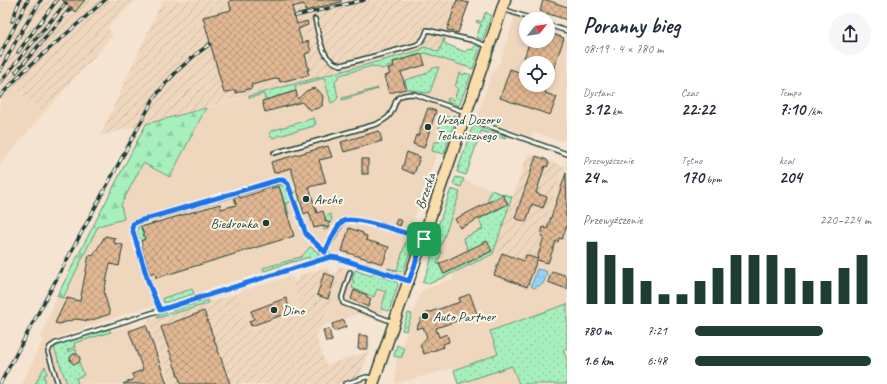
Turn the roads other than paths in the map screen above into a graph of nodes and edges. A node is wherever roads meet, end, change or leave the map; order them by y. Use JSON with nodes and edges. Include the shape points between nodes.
{"nodes":[{"id":1,"x":505,"y":4,"type":"edge"},
{"id":2,"x":519,"y":12,"type":"edge"},
{"id":3,"x":315,"y":19,"type":"dead end"},
{"id":4,"x":555,"y":27,"type":"edge"},
{"id":5,"x":567,"y":31,"type":"edge"},
{"id":6,"x":490,"y":47,"type":"junction"},
{"id":7,"x":467,"y":115,"type":"junction"},
{"id":8,"x":274,"y":153,"type":"dead end"},
{"id":9,"x":567,"y":154,"type":"edge"},
{"id":10,"x":424,"y":239,"type":"junction"},
{"id":11,"x":325,"y":252,"type":"junction"},
{"id":12,"x":330,"y":257,"type":"junction"},
{"id":13,"x":350,"y":272,"type":"dead end"},
{"id":14,"x":409,"y":281,"type":"junction"},
{"id":15,"x":160,"y":310,"type":"junction"},
{"id":16,"x":395,"y":322,"type":"junction"},
{"id":17,"x":374,"y":381,"type":"edge"},
{"id":18,"x":58,"y":384,"type":"edge"},
{"id":19,"x":345,"y":384,"type":"edge"}],
"edges":[{"from":1,"to":2,"type":"lane"},
{"from":1,"to":6,"type":"main road","name":"Brzeska"},
{"from":3,"to":6,"type":"lane","via":[[324,53],[341,65],[416,45],[425,37],[427,30]]},
{"from":4,"to":5,"type":"lane"},
{"from":6,"to":7,"type":"main road","name":"Brzeska"},
{"from":7,"to":8,"type":"lane","via":[[414,94],[405,94],[395,101],[389,116],[376,124]]},
{"from":7,"to":9,"type":"lane"},
{"from":7,"to":10,"type":"main road","name":"Brzeska"},
{"from":10,"to":11,"type":"lane","via":[[371,223],[346,219]]},
{"from":10,"to":14,"type":"main road","name":"Brzeska"},
{"from":11,"to":12,"type":"lane"},
{"from":11,"to":15,"type":"lane","via":[[306,234],[288,184],[283,180],[139,221],[133,224],[132,228],[149,284]]},
{"from":12,"to":14,"type":"lane"},
{"from":12,"to":15,"type":"lane"},
{"from":13,"to":16,"type":"lane","via":[[342,297],[344,303]]},
{"from":14,"to":16,"type":"main road","name":"Brzeska"},
{"from":15,"to":18,"type":"lane","via":[[50,347],[48,352]]},
{"from":16,"to":17,"type":"main road","name":"Brzeska"},
{"from":17,"to":19,"type":"lane","via":[[366,377]]}]}
